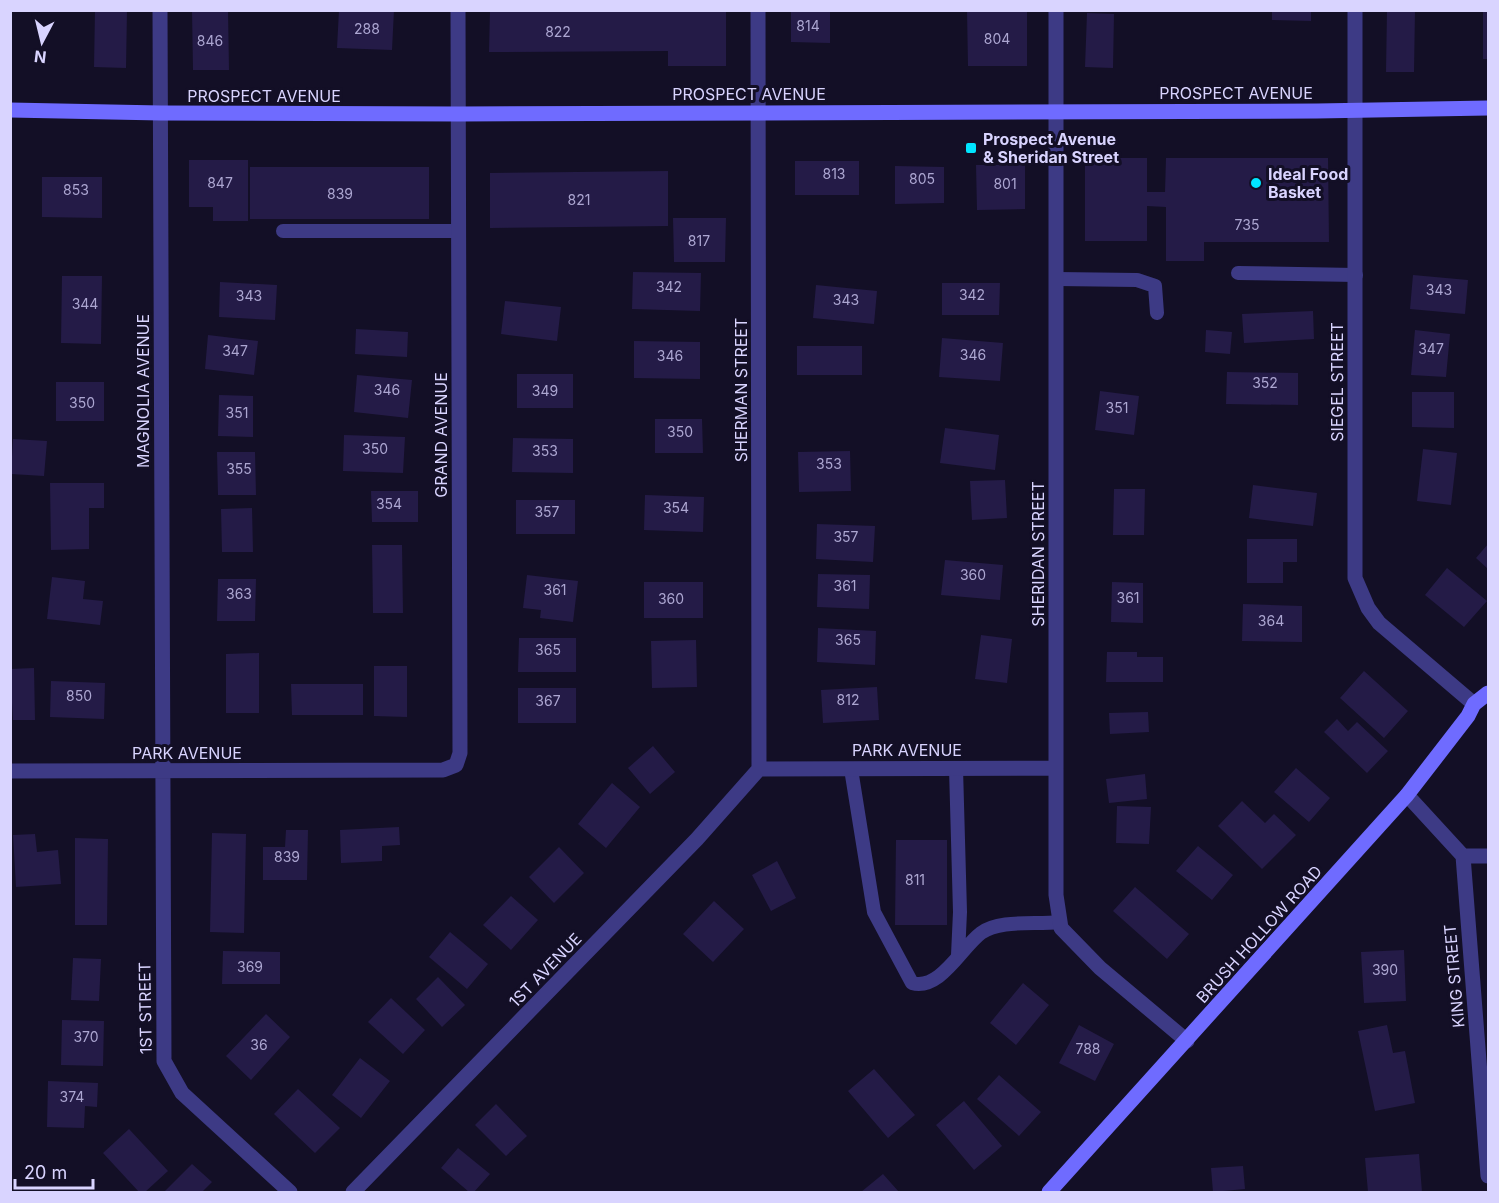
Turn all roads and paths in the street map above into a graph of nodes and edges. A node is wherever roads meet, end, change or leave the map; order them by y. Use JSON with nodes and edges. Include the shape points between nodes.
{"nodes":[{"id":1,"x":160,"y":10,"type":"edge"},
{"id":2,"x":458,"y":10,"type":"edge"},
{"id":3,"x":758,"y":10,"type":"edge"},
{"id":4,"x":1056,"y":10,"type":"edge"},
{"id":5,"x":1355,"y":10,"type":"edge"},
{"id":6,"x":1488,"y":108,"type":"edge"},
{"id":7,"x":10,"y":110,"type":"edge"},
{"id":8,"x":759,"y":111,"type":"junction"},
{"id":9,"x":1355,"y":111,"type":"junction"},
{"id":10,"x":1057,"y":112,"type":"junction"},
{"id":11,"x":161,"y":113,"type":"junction"},
{"id":12,"x":459,"y":114,"type":"junction"},
{"id":13,"x":283,"y":231,"type":"dead end"},
{"id":14,"x":459,"y":231,"type":"junction"},
{"id":15,"x":1238,"y":273,"type":"dead end"},
{"id":16,"x":1356,"y":275,"type":"junction"},
{"id":17,"x":1057,"y":279,"type":"junction"},
{"id":18,"x":1157,"y":313,"type":"dead end"},
{"id":19,"x":1488,"y":693,"type":"edge"},
{"id":20,"x":1474,"y":704,"type":"junction"},
{"id":21,"x":956,"y":768,"type":"junction"},
{"id":22,"x":1056,"y":768,"type":"junction"},
{"id":23,"x":759,"y":769,"type":"junction"},
{"id":24,"x":851,"y":769,"type":"junction"},
{"id":25,"x":364,"y":770,"type":"joint"},
{"id":26,"x":10,"y":771,"type":"edge"},
{"id":27,"x":161,"y":771,"type":"junction"},
{"id":28,"x":1407,"y":795,"type":"junction"},
{"id":29,"x":1462,"y":856,"type":"junction"},
{"id":30,"x":1488,"y":856,"type":"edge"},
{"id":31,"x":1059,"y":922,"type":"junction"},
{"id":32,"x":958,"y":955,"type":"junction"},
{"id":33,"x":1187,"y":1041,"type":"junction"},
{"id":34,"x":1488,"y":1155,"type":"edge"},
{"id":35,"x":1488,"y":1176,"type":"edge"},
{"id":36,"x":290,"y":1192,"type":"edge"},
{"id":37,"x":353,"y":1192,"type":"edge"},
{"id":38,"x":1049,"y":1192,"type":"edge"}],
"edges":[{"from":1,"to":11,"type":"street","name":"MAGNOLIA AVENUE"},
{"from":2,"to":12,"type":"street","name":"GRAND AVENUE"},
{"from":3,"to":8,"type":"street","name":"SHERMAN STREET"},
{"from":4,"to":10,"type":"street","name":"SHERIDAN STREET"},
{"from":5,"to":9,"type":"street","name":"SIEGEL STREET"},
{"from":6,"to":9,"type":"main road","name":"PROSPECT AVENUE"},
{"from":7,"to":11,"type":"main road","name":"PROSPECT AVENUE"},
{"from":8,"to":10,"type":"main road","name":"PROSPECT AVENUE"},
{"from":8,"to":12,"type":"main road","name":"PROSPECT AVENUE"},
{"from":8,"to":23,"type":"street","name":"SHERMAN STREET"},
{"from":9,"to":10,"type":"main road","name":"PROSPECT AVENUE"},
{"from":9,"to":16,"type":"street","name":"SIEGEL STREET"},
{"from":10,"to":17,"type":"street","name":"SHERIDAN STREET"},
{"from":11,"to":12,"type":"main road","name":"PROSPECT AVENUE"},
{"from":11,"to":27,"type":"street","name":"MAGNOLIA AVENUE"},
{"from":12,"to":14,"type":"street","name":"GRAND AVENUE"},
{"from":13,"to":14,"type":"lane"},
{"from":14,"to":25,"type":"street","name":"GRAND AVENUE","via":[[460,753],[456,765],[443,770]]},
{"from":15,"to":16,"type":"lane"},
{"from":16,"to":20,"type":"street","name":"SIEGEL STREET","via":[[1355,578],[1379,623]]},
{"from":17,"to":18,"type":"lane","via":[[1137,280],[1155,286]]},
{"from":17,"to":22,"type":"street","name":"SHERIDAN STREET"},
{"from":19,"to":20,"type":"main road","name":"BRUSH HOLLOW ROAD"},
{"from":20,"to":28,"type":"main road","name":"BRUSH HOLLOW ROAD"},
{"from":21,"to":22,"type":"street","name":"PARK AVENUE"},
{"from":21,"to":24,"type":"street","name":"PARK AVENUE"},
{"from":21,"to":32,"type":"lane"},
{"from":22,"to":31,"type":"street","name":"SHERIDAN STREET"},
{"from":23,"to":24,"type":"street","name":"PARK AVENUE"},
{"from":23,"to":37,"type":"street","name":"1ST AVENUE","via":[[697,838]]},
{"from":24,"to":32,"type":"lane","via":[[874,912],[912,983],[920,985],[938,978]]},
{"from":25,"to":27,"type":"street","name":"PARK AVENUE"},
{"from":26,"to":27,"type":"street","name":"PARK AVENUE"},
{"from":27,"to":36,"type":"street","name":"1ST STREET","via":[[164,1061],[182,1094]]},
{"from":28,"to":29,"type":"street"},
{"from":28,"to":33,"type":"main road","name":"BRUSH HOLLOW ROAD"},
{"from":29,"to":30,"type":"street"},
{"from":29,"to":34,"type":"street","name":"KING STREET"},
{"from":31,"to":32,"type":"lane","via":[[994,925]]},
{"from":31,"to":33,"type":"street","via":[[1100,968]]},
{"from":33,"to":38,"type":"main road","name":"BRUSH HOLLOW ROAD"},
{"from":34,"to":35,"type":"street","name":"KING STREET"}]}
